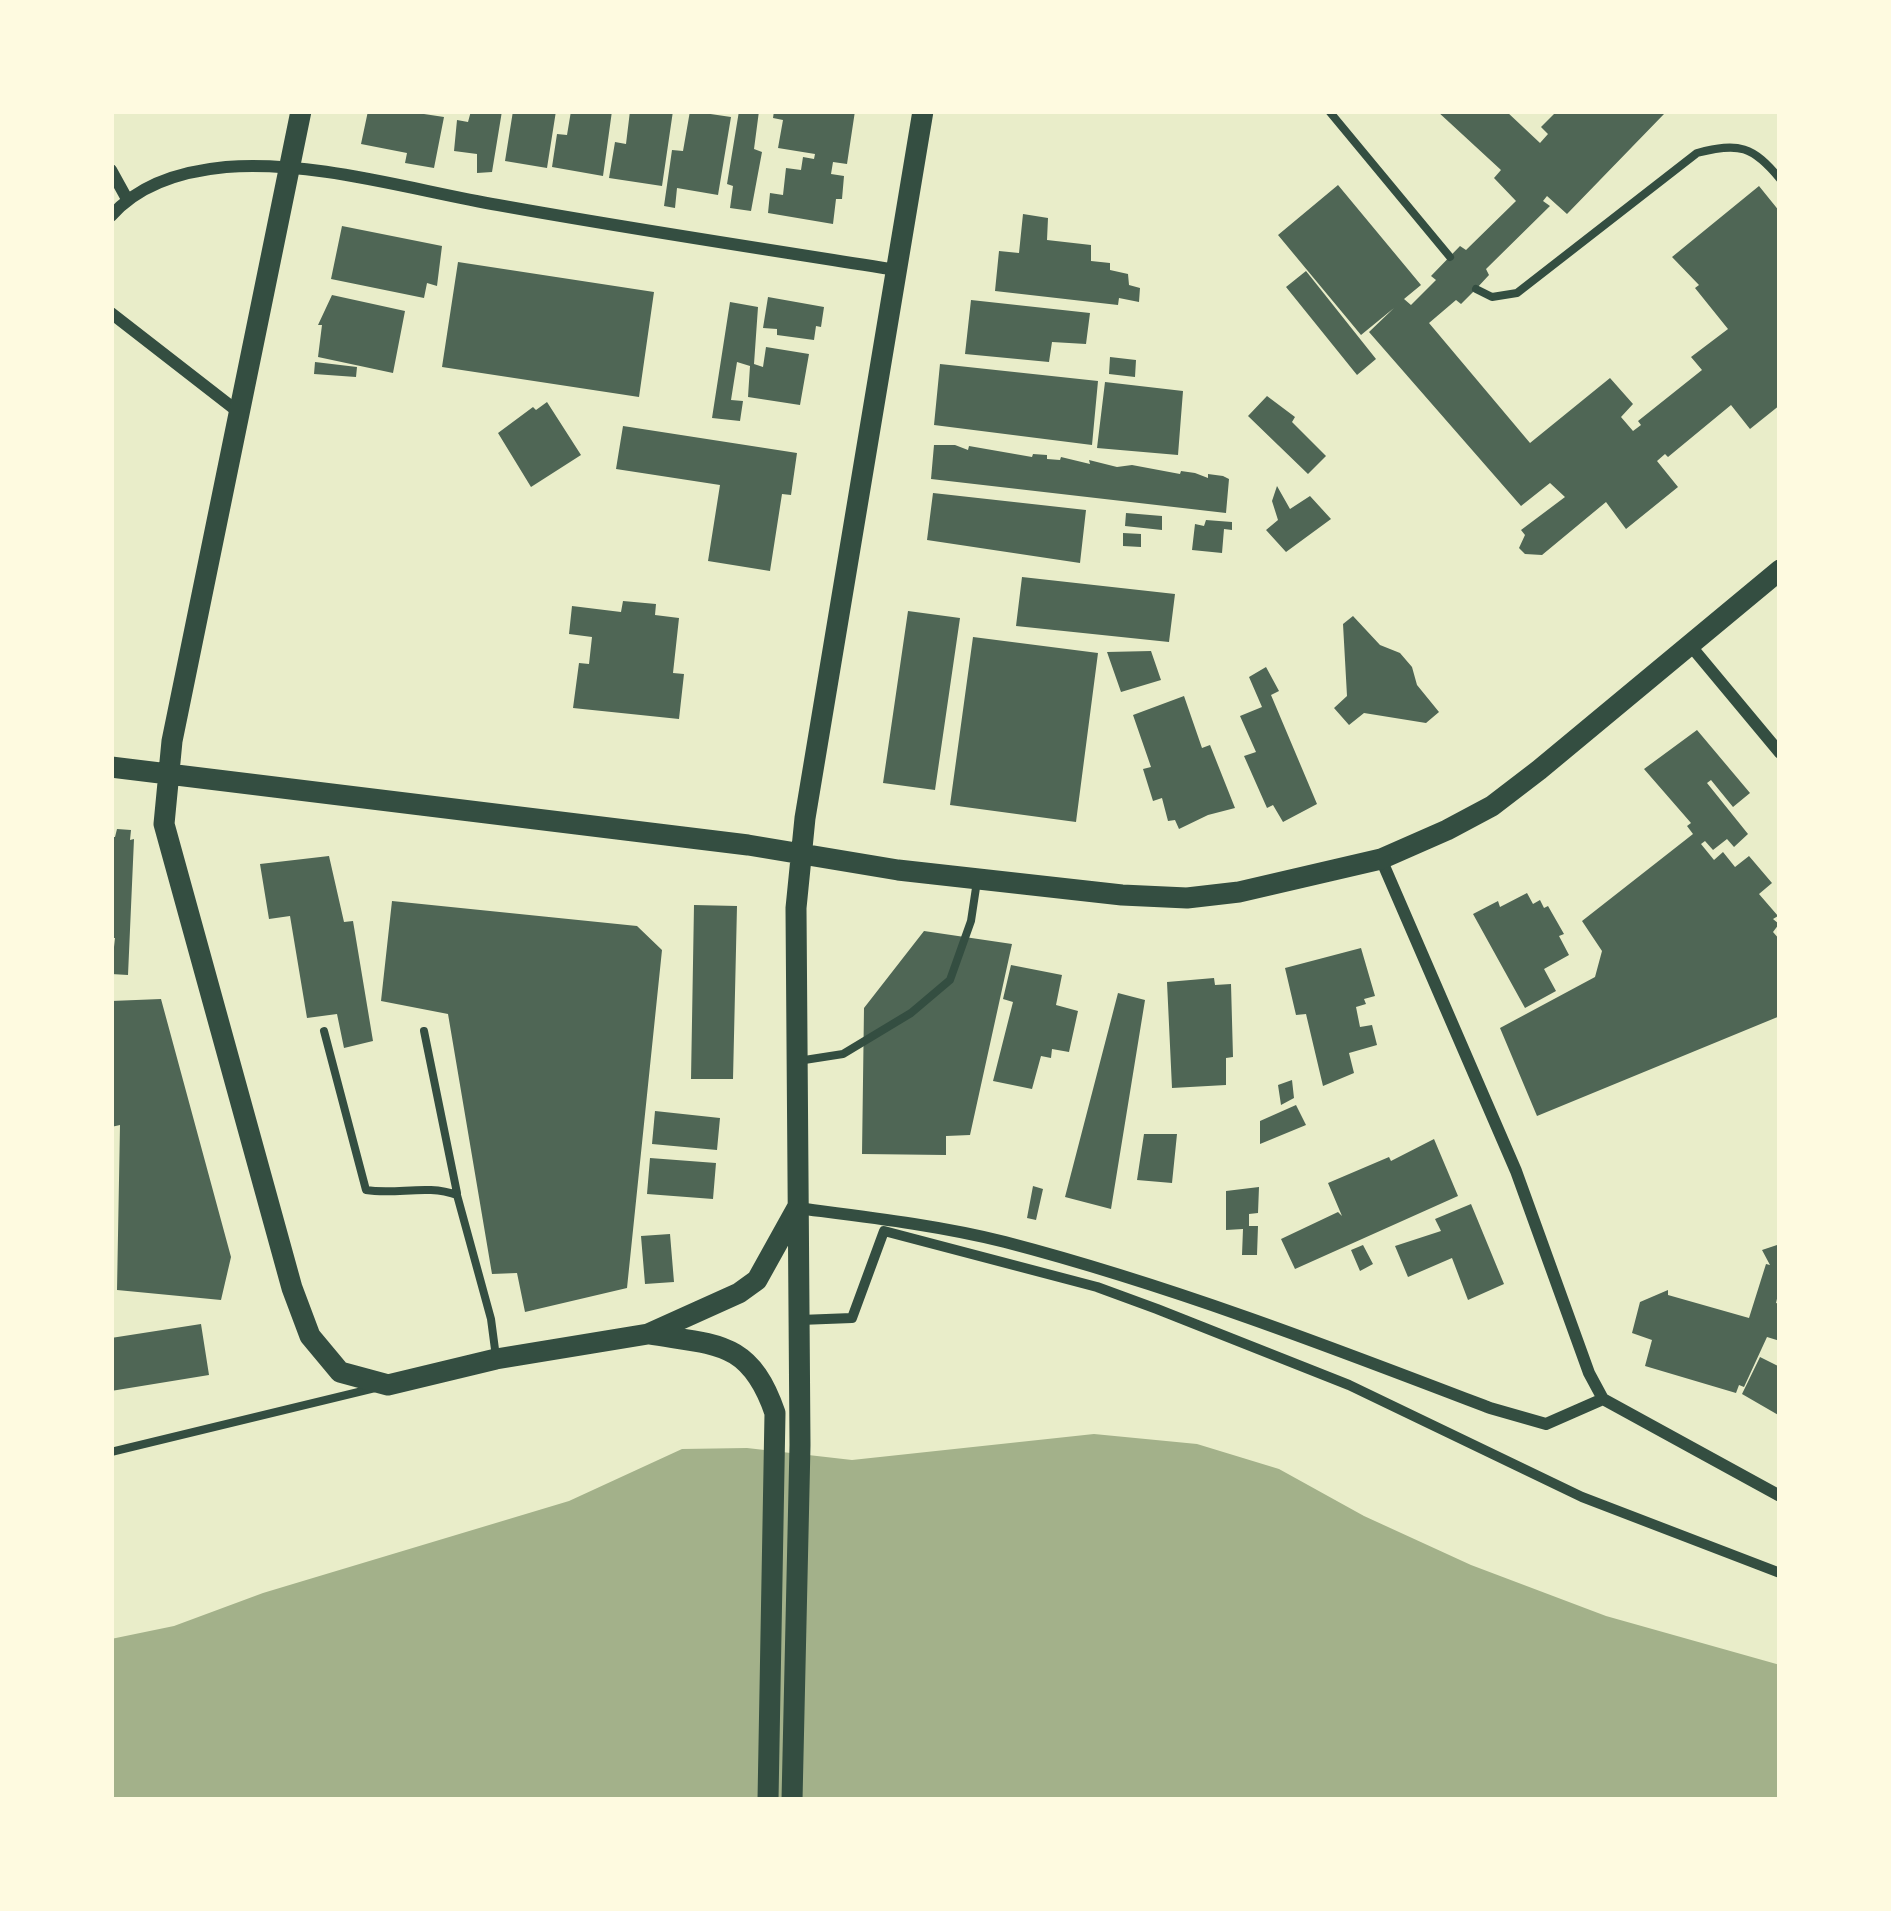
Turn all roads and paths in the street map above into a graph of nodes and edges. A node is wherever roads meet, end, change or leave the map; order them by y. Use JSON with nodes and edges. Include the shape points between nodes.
{"nodes":[{"id":1,"x":302,"y":111,"type":"edge"},
{"id":2,"x":923,"y":111,"type":"edge"},
{"id":3,"x":1329,"y":111,"type":"edge"},
{"id":4,"x":290,"y":168,"type":"junction"},
{"id":5,"x":111,"y":170,"type":"edge"},
{"id":6,"x":1780,"y":179,"type":"edge"},
{"id":7,"x":127,"y":199,"type":"junction"},
{"id":8,"x":111,"y":216,"type":"edge"},
{"id":9,"x":1450,"y":257,"type":"dead end"},
{"id":10,"x":898,"y":270,"type":"junction"},
{"id":11,"x":1476,"y":289,"type":"dead end"},
{"id":12,"x":111,"y":313,"type":"edge"},
{"id":13,"x":241,"y":415,"type":"junction"},
{"id":14,"x":1780,"y":570,"type":"edge"},
{"id":15,"x":1690,"y":644,"type":"junction"},
{"id":16,"x":1780,"y":753,"type":"edge"},
{"id":17,"x":111,"y":767,"type":"edge"},
{"id":18,"x":168,"y":775,"type":"junction"},
{"id":19,"x":801,"y":854,"type":"junction"},
{"id":20,"x":1382,"y":859,"type":"junction"},
{"id":21,"x":977,"y":878,"type":"junction"},
{"id":22,"x":324,"y":1031,"type":"dead end"},
{"id":23,"x":424,"y":1031,"type":"dead end"},
{"id":24,"x":796,"y":1061,"type":"junction"},
{"id":25,"x":457,"y":1195,"type":"junction"},
{"id":26,"x":797,"y":1208,"type":"junction"},
{"id":27,"x":797,"y":1320,"type":"junction"},
{"id":28,"x":648,"y":1334,"type":"junction"},
{"id":29,"x":496,"y":1358,"type":"junction"},
{"id":30,"x":388,"y":1385,"type":"junction"},
{"id":31,"x":1603,"y":1399,"type":"junction"},
{"id":32,"x":111,"y":1452,"type":"edge"},
{"id":33,"x":1780,"y":1496,"type":"edge"},
{"id":34,"x":1780,"y":1573,"type":"edge"},
{"id":35,"x":768,"y":1800,"type":"edge"},
{"id":36,"x":792,"y":1800,"type":"edge"}],
"edges":[{"from":1,"to":4,"type":"main road"},
{"from":2,"to":10,"type":"main road"},
{"from":3,"to":9,"type":"lane"},
{"from":4,"to":7,"type":"street","via":[[191,172]]},
{"from":4,"to":10,"type":"street"},
{"from":4,"to":13,"type":"main road"},
{"from":5,"to":7,"type":"street"},
{"from":6,"to":11,"type":"lane","via":[[1759,154],[1741,148],[1697,153],[1517,293],[1492,297]]},
{"from":7,"to":8,"type":"street"},
{"from":10,"to":19,"type":"main road"},
{"from":12,"to":13,"type":"street"},
{"from":13,"to":18,"type":"main road"},
{"from":14,"to":15,"type":"main road"},
{"from":15,"to":16,"type":"street"},
{"from":15,"to":20,"type":"main road","via":[[1492,806]]},
{"from":17,"to":18,"type":"main road"},
{"from":18,"to":19,"type":"main road"},
{"from":18,"to":30,"type":"main road","via":[[164,824],[292,1288],[310,1336],[340,1372]]},
{"from":19,"to":21,"type":"main road"},
{"from":19,"to":24,"type":"main road"},
{"from":20,"to":21,"type":"main road","via":[[1187,898]]},
{"from":20,"to":31,"type":"street"},
{"from":21,"to":24,"type":"lane","via":[[950,980],[843,1054]]},
{"from":22,"to":25,"type":"lane","via":[[367,1190]]},
{"from":23,"to":25,"type":"lane"},
{"from":24,"to":26,"type":"main road"},
{"from":25,"to":29,"type":"lane"},
{"from":26,"to":27,"type":"main road"},
{"from":26,"to":28,"type":"main road","via":[[757,1280]]},
{"from":26,"to":31,"type":"street","via":[[1001,1241],[1103,1270],[1546,1424]]},
{"from":27,"to":34,"type":"street","via":[[852,1318],[884,1231],[905,1236],[1097,1287],[1199,1326],[1348,1385],[1582,1497]]},
{"from":27,"to":36,"type":"main road"},
{"from":28,"to":29,"type":"main road"},
{"from":28,"to":35,"type":"main road","via":[[726,1346],[765,1385],[775,1413]]},
{"from":29,"to":30,"type":"main road"},
{"from":30,"to":32,"type":"lane"},
{"from":31,"to":33,"type":"street"}]}
